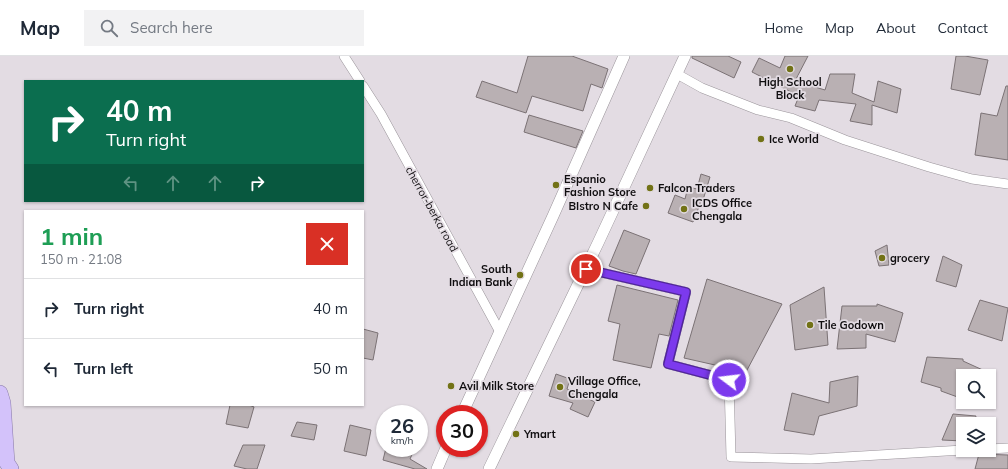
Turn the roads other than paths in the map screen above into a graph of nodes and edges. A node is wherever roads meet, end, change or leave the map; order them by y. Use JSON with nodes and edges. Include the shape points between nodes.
{"nodes":[{"id":1,"x":344,"y":56,"type":"edge"},
{"id":2,"x":624,"y":56,"type":"edge"},
{"id":3,"x":685,"y":56,"type":"edge"},
{"id":4,"x":677,"y":74,"type":"junction"},
{"id":5,"x":359,"y":80,"type":"edge"},
{"id":6,"x":364,"y":88,"type":"edge"},
{"id":7,"x":1008,"y":184,"type":"edge"},
{"id":8,"x":586,"y":269,"type":"junction"},
{"id":9,"x":500,"y":332,"type":"junction"},
{"id":10,"x":0,"y":393,"type":"edge"},
{"id":11,"x":466,"y":405,"type":"edge"},
{"id":12,"x":1008,"y":448,"type":"edge"},
{"id":13,"x":996,"y":449,"type":"edge"},
{"id":14,"x":956,"y":450,"type":"edge"},
{"id":15,"x":442,"y":457,"type":"edge"},
{"id":16,"x":10,"y":469,"type":"edge"},
{"id":17,"x":437,"y":469,"type":"edge"},
{"id":18,"x":488,"y":469,"type":"edge"}],
"edges":[{"from":1,"to":5,"type":"street"},
{"from":2,"to":9,"type":"street"},
{"from":3,"to":4,"type":"street"},
{"from":4,"to":7,"type":"street","via":[[702,88],[758,110],[791,118],[845,140],[972,179]]},
{"from":4,"to":8,"type":"street"},
{"from":6,"to":9,"type":"street","name":"cherror-berka road"},
{"from":8,"to":14,"type":"street","via":[[686,292],[668,364],[729,380],[732,457],[810,459]]},
{"from":8,"to":18,"type":"street"},
{"from":9,"to":11,"type":"street"},
{"from":10,"to":16,"type":"highway","via":[[7,463]]},
{"from":12,"to":13,"type":"street"},
{"from":15,"to":17,"type":"street"}]}
